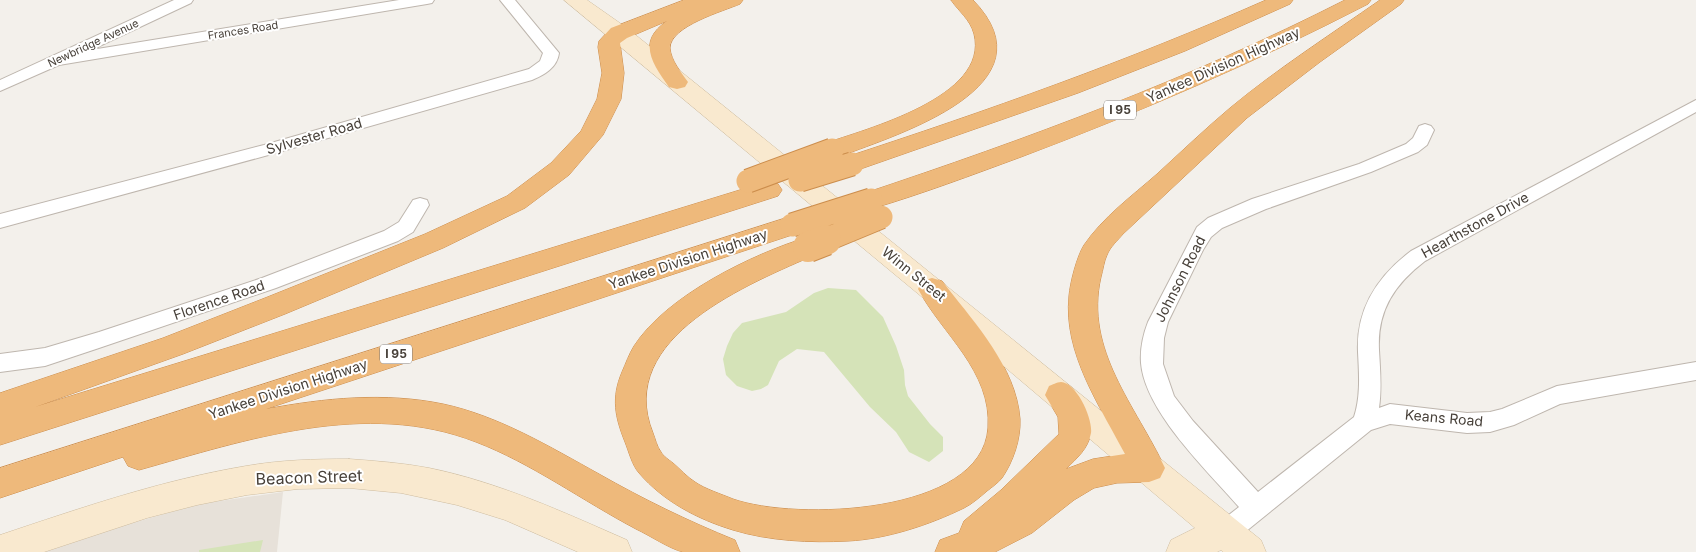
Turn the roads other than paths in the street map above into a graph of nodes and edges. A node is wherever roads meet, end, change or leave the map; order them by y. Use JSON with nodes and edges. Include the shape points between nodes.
{"nodes":[{"id":1,"x":186,"y":0,"type":"edge"},
{"id":2,"x":427,"y":0,"type":"edge"},
{"id":3,"x":507,"y":0,"type":"edge"},
{"id":4,"x":574,"y":0,"type":"edge"},
{"id":5,"x":702,"y":0,"type":"edge"},
{"id":6,"x":733,"y":0,"type":"edge"},
{"id":7,"x":961,"y":0,"type":"edge"},
{"id":8,"x":1283,"y":0,"type":"edge"},
{"id":9,"x":1362,"y":0,"type":"edge"},
{"id":10,"x":1394,"y":0,"type":"edge"},
{"id":11,"x":619,"y":34,"type":"junction"},
{"id":12,"x":59,"y":60,"type":"junction"},
{"id":13,"x":677,"y":82,"type":"junction"},
{"id":14,"x":0,"y":86,"type":"edge"},
{"id":15,"x":1696,"y":105,"type":"edge"},
{"id":16,"x":1425,"y":130,"type":"dead end"},
{"id":17,"x":842,"y":157,"type":"junction"},
{"id":18,"x":420,"y":205,"type":"dead end"},
{"id":19,"x":0,"y":221,"type":"edge"},
{"id":20,"x":800,"y":236,"type":"junction"},
{"id":21,"x":932,"y":289,"type":"junction"},
{"id":22,"x":1,"y":363,"type":"edge"},
{"id":23,"x":1696,"y":371,"type":"edge"},
{"id":24,"x":1060,"y":395,"type":"junction"},
{"id":25,"x":0,"y":406,"type":"edge"},
{"id":26,"x":1363,"y":423,"type":"junction"},
{"id":27,"x":0,"y":431,"type":"edge"},
{"id":28,"x":1149,"y":468,"type":"junction"},
{"id":29,"x":0,"y":483,"type":"edge"},
{"id":30,"x":0,"y":494,"type":"edge"},
{"id":31,"x":1256,"y":508,"type":"junction"},
{"id":32,"x":576,"y":544,"type":"edge"},
{"id":33,"x":1231,"y":546,"type":"edge"},
{"id":34,"x":0,"y":551,"type":"edge"},
{"id":35,"x":615,"y":552,"type":"edge"},
{"id":36,"x":723,"y":552,"type":"edge"},
{"id":37,"x":946,"y":552,"type":"edge"},
{"id":38,"x":952,"y":552,"type":"edge"},
{"id":39,"x":1183,"y":552,"type":"edge"}],
"edges":[{"from":1,"to":12,"type":"street","name":"Newbridge Avenue"},
{"from":2,"to":12,"type":"street","name":"Frances Road"},
{"from":3,"to":19,"type":"street","name":"Sylvester Road","via":[[550,52],[549,60],[533,73]]},
{"from":4,"to":11,"type":"main road","name":"Winn Street"},
{"from":5,"to":11,"type":"highway"},
{"from":6,"to":13,"type":"highway","via":[[677,23],[664,34],[660,52]]},
{"from":7,"to":17,"type":"highway","via":[[978,20],[986,39],[984,61],[969,85],[947,102]]},
{"from":8,"to":17,"type":"highway","via":[[1176,48],[1057,94]]},
{"from":9,"to":20,"type":"highway","name":"Yankee Division Highway","number":"I 95","bridge":true,"via":[[1221,68],[1043,140],[953,185]]},
{"from":10,"to":28,"type":"highway","via":[[1239,113],[1114,227],[1094,252],[1083,296],[1086,337],[1099,376]]},
{"from":11,"to":13,"type":"main road","name":"Winn Street"},
{"from":11,"to":25,"type":"highway","via":[[610,41],[609,47],[613,73],[609,99],[591,135],[560,169],[516,202],[434,241],[275,306],[173,346]]},
{"from":12,"to":14,"type":"street","name":"Newbridge Avenue"},
{"from":13,"to":21,"type":"main road","name":"Winn Street"},
{"from":15,"to":26,"type":"street","name":"Hearthstone Drive","via":[[1425,252],[1399,270],[1382,291],[1372,313],[1368,343],[1369,405]]},
{"from":16,"to":31,"type":"street","name":"Johnson Road","via":[[1421,141],[1412,148],[1215,223],[1204,232],[1194,249],[1158,322],[1153,338],[1152,364],[1165,400],[1185,428]]},
{"from":17,"to":27,"type":"highway","bridge":true,"via":[[541,262]]},
{"from":18,"to":22,"type":"street","name":"Florence Road","via":[[406,227],[381,241],[99,340],[45,357]]},
{"from":20,"to":21,"type":"highway","via":[[687,308],[670,323],[640,364],[633,388],[630,411],[633,430],[658,479],[689,504],[719,520],[764,535],[810,541],[886,535],[941,515],[982,482],[1002,442],[1002,402],[978,352]]},
{"from":20,"to":29,"type":"highway","name":"Yankee Division Highway","number":"I 95"},
{"from":21,"to":24,"type":"main road","name":"Winn Street"},
{"from":23,"to":26,"type":"street","name":"Keans Road","via":[[1557,395],[1515,415],[1490,422],[1467,423],[1390,414]]},
{"from":24,"to":28,"type":"main road","name":"Winn Street"},
{"from":24,"to":37,"type":"highway","via":[[1075,420],[1072,442],[995,517]]},
{"from":26,"to":31,"type":"street","name":"Keans Road"},
{"from":28,"to":33,"type":"main road","name":"Winn Street"},
{"from":28,"to":38,"type":"highway","via":[[1119,469],[1085,476],[1013,526]]},
{"from":30,"to":36,"type":"highway","via":[[255,425],[330,413],[393,411],[440,417],[487,432],[661,524]]},
{"from":31,"to":33,"type":"street","name":"Keans Road"},
{"from":32,"to":34,"type":"main road","name":"Beacon Street","via":[[520,510],[436,485],[380,475],[321,473],[253,478],[197,489],[127,508]]},
{"from":32,"to":35,"type":"main road","name":"Beacon Street"},
{"from":33,"to":39,"type":"main road","via":[[1200,542]]}]}
